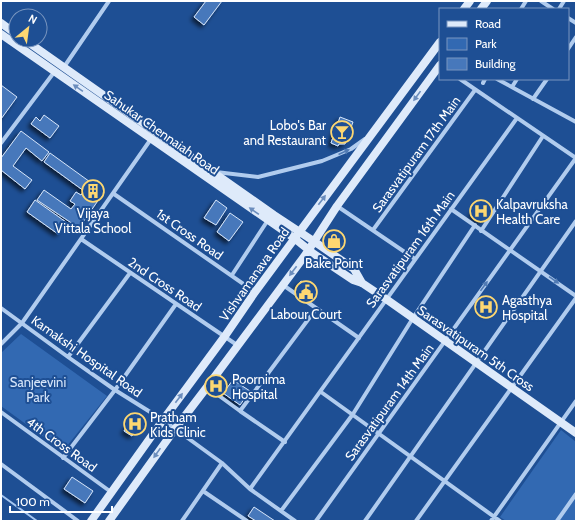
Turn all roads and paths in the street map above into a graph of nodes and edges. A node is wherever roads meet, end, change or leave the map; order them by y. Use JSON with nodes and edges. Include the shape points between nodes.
{"nodes":[{"id":1,"x":109,"y":1,"type":"edge"},
{"id":2,"x":542,"y":1,"type":"edge"},
{"id":3,"x":552,"y":8,"type":"edge"},
{"id":4,"x":1,"y":34,"type":"edge"},
{"id":5,"x":576,"y":37,"type":"edge"},
{"id":6,"x":439,"y":43,"type":"edge"},
{"id":7,"x":36,"y":48,"type":"edge"},
{"id":8,"x":569,"y":48,"type":"edge"},
{"id":9,"x":62,"y":66,"type":"junction"},
{"id":10,"x":439,"y":66,"type":"edge"},
{"id":11,"x":54,"y":72,"type":"junction"},
{"id":12,"x":461,"y":80,"type":"edge"},
{"id":13,"x":499,"y":80,"type":"edge"},
{"id":14,"x":516,"y":80,"type":"edge"},
{"id":15,"x":546,"y":80,"type":"edge"},
{"id":16,"x":512,"y":87,"type":"junction"},
{"id":17,"x":475,"y":90,"type":"junction"},
{"id":18,"x":533,"y":99,"type":"junction"},
{"id":19,"x":517,"y":118,"type":"junction"},
{"id":20,"x":576,"y":122,"type":"edge"},
{"id":21,"x":370,"y":136,"type":"junction"},
{"id":22,"x":543,"y":136,"type":"junction"},
{"id":23,"x":151,"y":139,"type":"junction"},
{"id":24,"x":1,"y":143,"type":"edge"},
{"id":25,"x":576,"y":158,"type":"edge"},
{"id":26,"x":212,"y":171,"type":"junction"},
{"id":27,"x":114,"y":194,"type":"junction"},
{"id":28,"x":337,"y":206,"type":"junction"},
{"id":29,"x":451,"y":208,"type":"junction"},
{"id":30,"x":268,"y":220,"type":"junction"},
{"id":31,"x":576,"y":221,"type":"edge"},
{"id":32,"x":475,"y":225,"type":"junction"},
{"id":33,"x":373,"y":230,"type":"junction"},
{"id":34,"x":481,"y":230,"type":"junction"},
{"id":35,"x":296,"y":235,"type":"junction"},
{"id":36,"x":82,"y":239,"type":"junction"},
{"id":37,"x":315,"y":242,"type":"junction"},
{"id":38,"x":309,"y":249,"type":"junction"},
{"id":39,"x":510,"y":250,"type":"junction"},
{"id":40,"x":415,"y":259,"type":"junction"},
{"id":41,"x":541,"y":271,"type":"junction"},
{"id":42,"x":130,"y":273,"type":"junction"},
{"id":43,"x":232,"y":275,"type":"junction"},
{"id":44,"x":362,"y":283,"type":"junction"},
{"id":45,"x":282,"y":285,"type":"junction"},
{"id":46,"x":255,"y":292,"type":"junction"},
{"id":47,"x":576,"y":297,"type":"edge"},
{"id":48,"x":386,"y":299,"type":"junction"},
{"id":49,"x":176,"y":304,"type":"junction"},
{"id":50,"x":1,"y":308,"type":"edge"},
{"id":51,"x":316,"y":309,"type":"junction"},
{"id":52,"x":413,"y":318,"type":"junction"},
{"id":53,"x":22,"y":323,"type":"junction"},
{"id":54,"x":225,"y":336,"type":"junction"},
{"id":55,"x":359,"y":338,"type":"junction"},
{"id":56,"x":446,"y":341,"type":"junction"},
{"id":57,"x":1,"y":344,"type":"edge"},
{"id":58,"x":238,"y":345,"type":"junction"},
{"id":59,"x":68,"y":357,"type":"junction"},
{"id":60,"x":477,"y":363,"type":"junction"},
{"id":61,"x":207,"y":387,"type":"junction"},
{"id":62,"x":511,"y":388,"type":"junction"},
{"id":63,"x":115,"y":390,"type":"junction"},
{"id":64,"x":321,"y":392,"type":"junction"},
{"id":65,"x":576,"y":401,"type":"edge"},
{"id":66,"x":240,"y":411,"type":"junction"},
{"id":67,"x":1,"y":412,"type":"edge"},
{"id":68,"x":353,"y":414,"type":"junction"},
{"id":69,"x":162,"y":420,"type":"junction"},
{"id":70,"x":561,"y":423,"type":"junction"},
{"id":71,"x":175,"y":429,"type":"junction"},
{"id":72,"x":576,"y":433,"type":"edge"},
{"id":73,"x":379,"y":434,"type":"junction"},
{"id":74,"x":285,"y":442,"type":"junction"},
{"id":75,"x":411,"y":457,"type":"junction"},
{"id":76,"x":63,"y":458,"type":"junction"},
{"id":77,"x":222,"y":463,"type":"junction"},
{"id":78,"x":1,"y":464,"type":"edge"},
{"id":79,"x":444,"y":481,"type":"junction"},
{"id":80,"x":250,"y":489,"type":"junction"},
{"id":81,"x":203,"y":491,"type":"junction"},
{"id":82,"x":111,"y":492,"type":"junction"},
{"id":83,"x":576,"y":494,"type":"edge"},
{"id":84,"x":281,"y":511,"type":"junction"},
{"id":85,"x":493,"y":519,"type":"edge"},
{"id":86,"x":78,"y":521,"type":"edge"},
{"id":87,"x":91,"y":521,"type":"edge"},
{"id":88,"x":109,"y":521,"type":"edge"},
{"id":89,"x":182,"y":521,"type":"edge"},
{"id":90,"x":247,"y":521,"type":"edge"},
{"id":91,"x":295,"y":521,"type":"edge"},
{"id":92,"x":316,"y":521,"type":"edge"},
{"id":93,"x":365,"y":521,"type":"edge"},
{"id":94,"x":416,"y":521,"type":"edge"},
{"id":95,"x":500,"y":521,"type":"edge"},
{"id":96,"x":557,"y":521,"type":"edge"}],
"edges":[{"from":1,"to":9,"type":"street"},
{"from":2,"to":3,"type":"street"},
{"from":4,"to":11,"type":"main road","name":"Sahukar Chennaiah Road"},
{"from":5,"to":8,"type":"street"},
{"from":6,"to":21,"type":"main road","name":"Vishvamanava Road"},
{"from":7,"to":9,"type":"main road","name":"Sahukar Chennaiah Road"},
{"from":9,"to":11,"type":"street"},
{"from":9,"to":26,"type":"main road","name":"Sahukar Chennaiah Road"},
{"from":10,"to":28,"type":"main road","one_way":true},
{"from":23,"to":11,"type":"main road","name":"Sahukar Chennaiah Road","one_way":true},
{"from":11,"to":24,"type":"street"},
{"from":12,"to":17,"type":"street"},
{"from":13,"to":16,"type":"street"},
{"from":14,"to":16,"type":"street"},
{"from":15,"to":18,"type":"street"},
{"from":16,"to":18,"type":"street"},
{"from":17,"to":19,"type":"street"},
{"from":17,"to":33,"type":"street","name":"Sarasvatipuram 17th Main"},
{"from":18,"to":20,"type":"street"},
{"from":19,"to":22,"type":"street"},
{"from":19,"to":29,"type":"street","name":"Sarasvatipuram 16th Main"},
{"from":26,"to":21,"type":"street","one_way":true,"via":[[258,177],[322,161],[351,149]]},
{"from":35,"to":21,"type":"main road","name":"Vishvamanava Road","one_way":true},
{"from":22,"to":25,"type":"street"},
{"from":22,"to":34,"type":"street"},
{"from":23,"to":27,"type":"street"},
{"from":30,"to":23,"type":"main road","name":"Sahukar Chennaiah Road","one_way":true},
{"from":25,"to":39,"type":"street","name":"Sarasvatipuram 14th Main"},
{"from":26,"to":35,"type":"main road","name":"Sahukar Chennaiah Road"},
{"from":27,"to":36,"type":"street"},
{"from":27,"to":43,"type":"street","name":"1st Cross Road"},
{"from":28,"to":33,"type":"street"},
{"from":28,"to":37,"type":"main road"},
{"from":29,"to":32,"type":"street"},
{"from":29,"to":40,"type":"street","name":"Sarasvatipuram 16th Main"},
{"from":30,"to":35,"type":"main road","name":"Sahukar Chennaiah Road"},
{"from":30,"to":43,"type":"street"},
{"from":31,"to":41,"type":"street"},
{"from":32,"to":34,"type":"street"},
{"from":32,"to":52,"type":"street"},
{"from":33,"to":40,"type":"street"},
{"from":34,"to":39,"type":"street"},
{"from":35,"to":37,"type":"main road","name":"Sahukar Chennaiah Road"},
{"from":35,"to":38,"type":"main road","name":"Sahukar Chennaiah Road"},
{"from":35,"to":46,"type":"main road","name":"Vishvamanava Road"},
{"from":36,"to":42,"type":"street","name":"2nd Cross Road"},
{"from":36,"to":53,"type":"street"},
{"from":37,"to":38,"type":"main road"},
{"from":37,"to":44,"type":"main road","name":"Sarasvatipuram 5th Cross","via":[[354,269]]},
{"from":38,"to":44,"type":"main road","name":"Sarasvatipuram 5th Cross","via":[[353,280]]},
{"from":38,"to":45,"type":"main road","one_way":true},
{"from":39,"to":41,"type":"street"},
{"from":56,"to":39,"type":"street","name":"Sarasvatipuram 14th Main","one_way":true},
{"from":40,"to":48,"type":"street","name":"Sarasvatipuram 16th Main"},
{"from":41,"to":47,"type":"street","one_way":true},
{"from":41,"to":60,"type":"street"},
{"from":42,"to":49,"type":"street","name":"2nd Cross Road"},
{"from":42,"to":59,"type":"street"},
{"from":43,"to":46,"type":"street","name":"1st Cross Road"},
{"from":44,"to":48,"type":"main road","name":"Sarasvatipuram 5th Cross"},
{"from":45,"to":51,"type":"street"},
{"from":45,"to":58,"type":"main road"},
{"from":46,"to":54,"type":"main road","name":"Vishvamanava Road"},
{"from":47,"to":62,"type":"street"},
{"from":48,"to":52,"type":"main road","name":"Sarasvatipuram 5th Cross"},
{"from":48,"to":55,"type":"street","name":"Sarasvatipuram 16th Main"},
{"from":49,"to":54,"type":"street","name":"2nd Cross Road"},
{"from":49,"to":63,"type":"street"},
{"from":50,"to":53,"type":"street","name":"Kamakshi Hospital Road"},
{"from":51,"to":55,"type":"street"},
{"from":51,"to":66,"type":"street"},
{"from":52,"to":56,"type":"main road","name":"Sarasvatipuram 5th Cross"},
{"from":52,"to":68,"type":"street"},
{"from":53,"to":57,"type":"street"},
{"from":53,"to":59,"type":"street","name":"Kamakshi Hospital Road"},
{"from":54,"to":58,"type":"street","name":"2nd Cross Road"},
{"from":69,"to":54,"type":"main road","name":"Vishvamanava Road","one_way":true},
{"from":55,"to":64,"type":"street","name":"Sarasvatipuram 16th Main"},
{"from":56,"to":60,"type":"main road","name":"Sarasvatipuram 5th Cross"},
{"from":56,"to":73,"type":"street","name":"Sarasvatipuram 14th Main"},
{"from":58,"to":61,"type":"main road"},
{"from":59,"to":63,"type":"street","name":"Kamakshi Hospital Road"},
{"from":60,"to":62,"type":"main road","name":"Sarasvatipuram 5th Cross"},
{"from":60,"to":75,"type":"street"},
{"from":61,"to":66,"type":"street"},
{"from":61,"to":71,"type":"main road"},
{"from":62,"to":70,"type":"main road","name":"Sarasvatipuram 5th Cross"},
{"from":62,"to":79,"type":"street"},
{"from":63,"to":69,"type":"street","name":"Kamakshi Hospital Road"},
{"from":63,"to":76,"type":"street"},
{"from":64,"to":68,"type":"street"},
{"from":64,"to":74,"type":"street","name":"Sarasvatipuram 16th Main"},
{"from":65,"to":70,"type":"street"},
{"from":66,"to":74,"type":"street"},
{"from":67,"to":76,"type":"street","name":"4th Cross Road"},
{"from":68,"to":73,"type":"street"},
{"from":68,"to":84,"type":"street"},
{"from":69,"to":71,"type":"street","name":"Kamakshi Hospital Road"},
{"from":69,"to":82,"type":"main road","name":"Vishvamanava Road"},
{"from":70,"to":72,"type":"main road","name":"Sarasvatipuram 5th Cross"},
{"from":70,"to":85,"type":"street"},
{"from":71,"to":77,"type":"street","name":"Kamakshi Hospital Road"},
{"from":71,"to":88,"type":"main road","one_way":true},
{"from":73,"to":75,"type":"street"},
{"from":73,"to":92,"type":"street","name":"Sarasvatipuram 14th Main"},
{"from":74,"to":80,"type":"street","name":"Sarasvatipuram 16th Main"},
{"from":75,"to":79,"type":"street"},
{"from":75,"to":93,"type":"street"},
{"from":76,"to":82,"type":"street","name":"4th Cross Road"},
{"from":77,"to":80,"type":"street","name":"Kamakshi Hospital Road"},
{"from":77,"to":81,"type":"street"},
{"from":78,"to":86,"type":"street"},
{"from":79,"to":85,"type":"street"},
{"from":79,"to":94,"type":"street"},
{"from":80,"to":84,"type":"street","name":"Kamakshi Hospital Road"},
{"from":81,"to":89,"type":"street"},
{"from":81,"to":90,"type":"street"},
{"from":82,"to":87,"type":"main road","name":"Vishvamanava Road"},
{"from":83,"to":96,"type":"street"},
{"from":84,"to":91,"type":"street","name":"Kamakshi Hospital Road"},
{"from":85,"to":95,"type":"street"}]}
